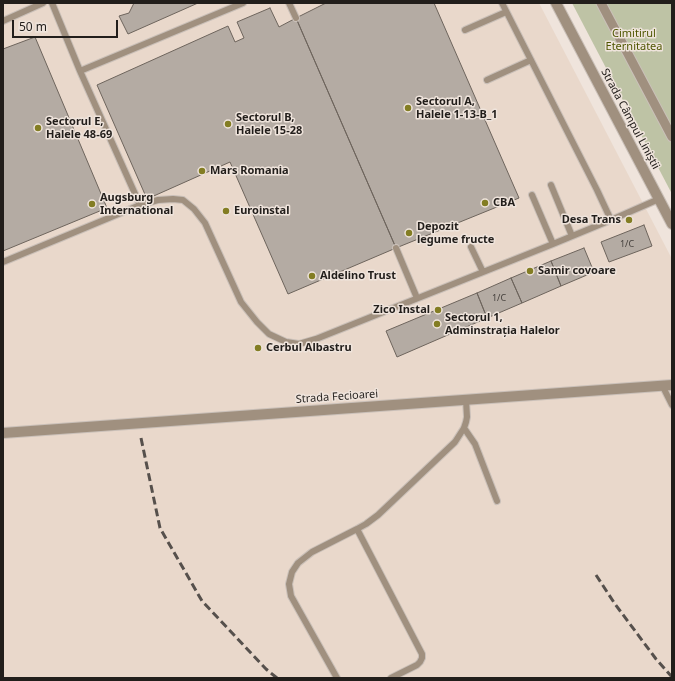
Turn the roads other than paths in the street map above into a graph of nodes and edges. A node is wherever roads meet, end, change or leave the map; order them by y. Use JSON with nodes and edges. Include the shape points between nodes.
{"nodes":[{"id":1,"x":43,"y":3,"type":"edge"},
{"id":2,"x":52,"y":3,"type":"edge"},
{"id":3,"x":243,"y":3,"type":"edge"},
{"id":4,"x":290,"y":3,"type":"edge"},
{"id":5,"x":502,"y":3,"type":"edge"},
{"id":6,"x":556,"y":3,"type":"edge"},
{"id":7,"x":601,"y":3,"type":"edge"},
{"id":8,"x":506,"y":12,"type":"junction"},
{"id":9,"x":296,"y":18,"type":"dead end"},
{"id":10,"x":3,"y":21,"type":"edge"},
{"id":11,"x":465,"y":30,"type":"dead end"},
{"id":12,"x":531,"y":60,"type":"junction"},
{"id":13,"x":80,"y":71,"type":"junction"},
{"id":14,"x":487,"y":80,"type":"dead end"},
{"id":15,"x":669,"y":124,"type":"edge"},
{"id":16,"x":672,"y":138,"type":"edge"},
{"id":17,"x":551,"y":185,"type":"dead end"},
{"id":18,"x":532,"y":195,"type":"dead end"},
{"id":19,"x":659,"y":199,"type":"junction"},
{"id":20,"x":140,"y":205,"type":"junction"},
{"id":21,"x":611,"y":220,"type":"junction"},
{"id":22,"x":672,"y":224,"type":"edge"},
{"id":23,"x":572,"y":236,"type":"junction"},
{"id":24,"x":552,"y":244,"type":"junction"},
{"id":25,"x":471,"y":247,"type":"dead end"},
{"id":26,"x":396,"y":248,"type":"dead end"},
{"id":27,"x":3,"y":262,"type":"edge"},
{"id":28,"x":483,"y":272,"type":"junction"},
{"id":29,"x":417,"y":298,"type":"junction"},
{"id":30,"x":667,"y":385,"type":"edge"},
{"id":31,"x":466,"y":400,"type":"junction"},
{"id":32,"x":672,"y":405,"type":"edge"},
{"id":33,"x":464,"y":428,"type":"junction"},
{"id":34,"x":3,"y":433,"type":"edge"},
{"id":35,"x":497,"y":501,"type":"dead end"},
{"id":36,"x":357,"y":529,"type":"junction"},
{"id":37,"x":337,"y":678,"type":"edge"},
{"id":38,"x":391,"y":678,"type":"edge"}],
"edges":[{"from":1,"to":10,"type":"lane"},
{"from":2,"to":13,"type":"lane"},
{"from":3,"to":13,"type":"lane"},
{"from":4,"to":9,"type":"lane"},
{"from":5,"to":8,"type":"lane"},
{"from":6,"to":19,"type":"street","name":"Strada Câmpul Liniștii"},
{"from":7,"to":15,"type":"street"},
{"from":8,"to":11,"type":"lane"},
{"from":8,"to":12,"type":"lane"},
{"from":12,"to":14,"type":"lane"},
{"from":12,"to":21,"type":"lane"},
{"from":13,"to":20,"type":"lane"},
{"from":15,"to":16,"type":"street"},
{"from":17,"to":23,"type":"lane"},
{"from":18,"to":24,"type":"lane"},
{"from":19,"to":21,"type":"lane"},
{"from":19,"to":22,"type":"street","name":"Strada Câmpul Liniștii"},
{"from":20,"to":27,"type":"lane"},
{"from":20,"to":29,"type":"lane","via":[[173,199],[183,200],[194,209],[205,223],[241,302],[269,334],[286,342],[299,344],[316,339]]},
{"from":21,"to":23,"type":"lane"},
{"from":23,"to":24,"type":"lane"},
{"from":24,"to":28,"type":"lane"},
{"from":25,"to":28,"type":"lane"},
{"from":26,"to":29,"type":"lane"},
{"from":28,"to":29,"type":"lane"},
{"from":30,"to":31,"type":"street","name":"Strada Fecioarei"},
{"from":30,"to":32,"type":"lane"},
{"from":31,"to":33,"type":"lane","via":[[467,417]]},
{"from":31,"to":34,"type":"street","name":"Strada Fecioarei"},
{"from":33,"to":35,"type":"lane","via":[[475,444]]},
{"from":33,"to":36,"type":"lane","via":[[455,442],[392,502]]},
{"from":36,"to":37,"type":"lane","via":[[312,552],[298,563],[292,572],[290,584],[292,596]]},
{"from":36,"to":38,"type":"lane","via":[[422,654],[417,665]]}]}
